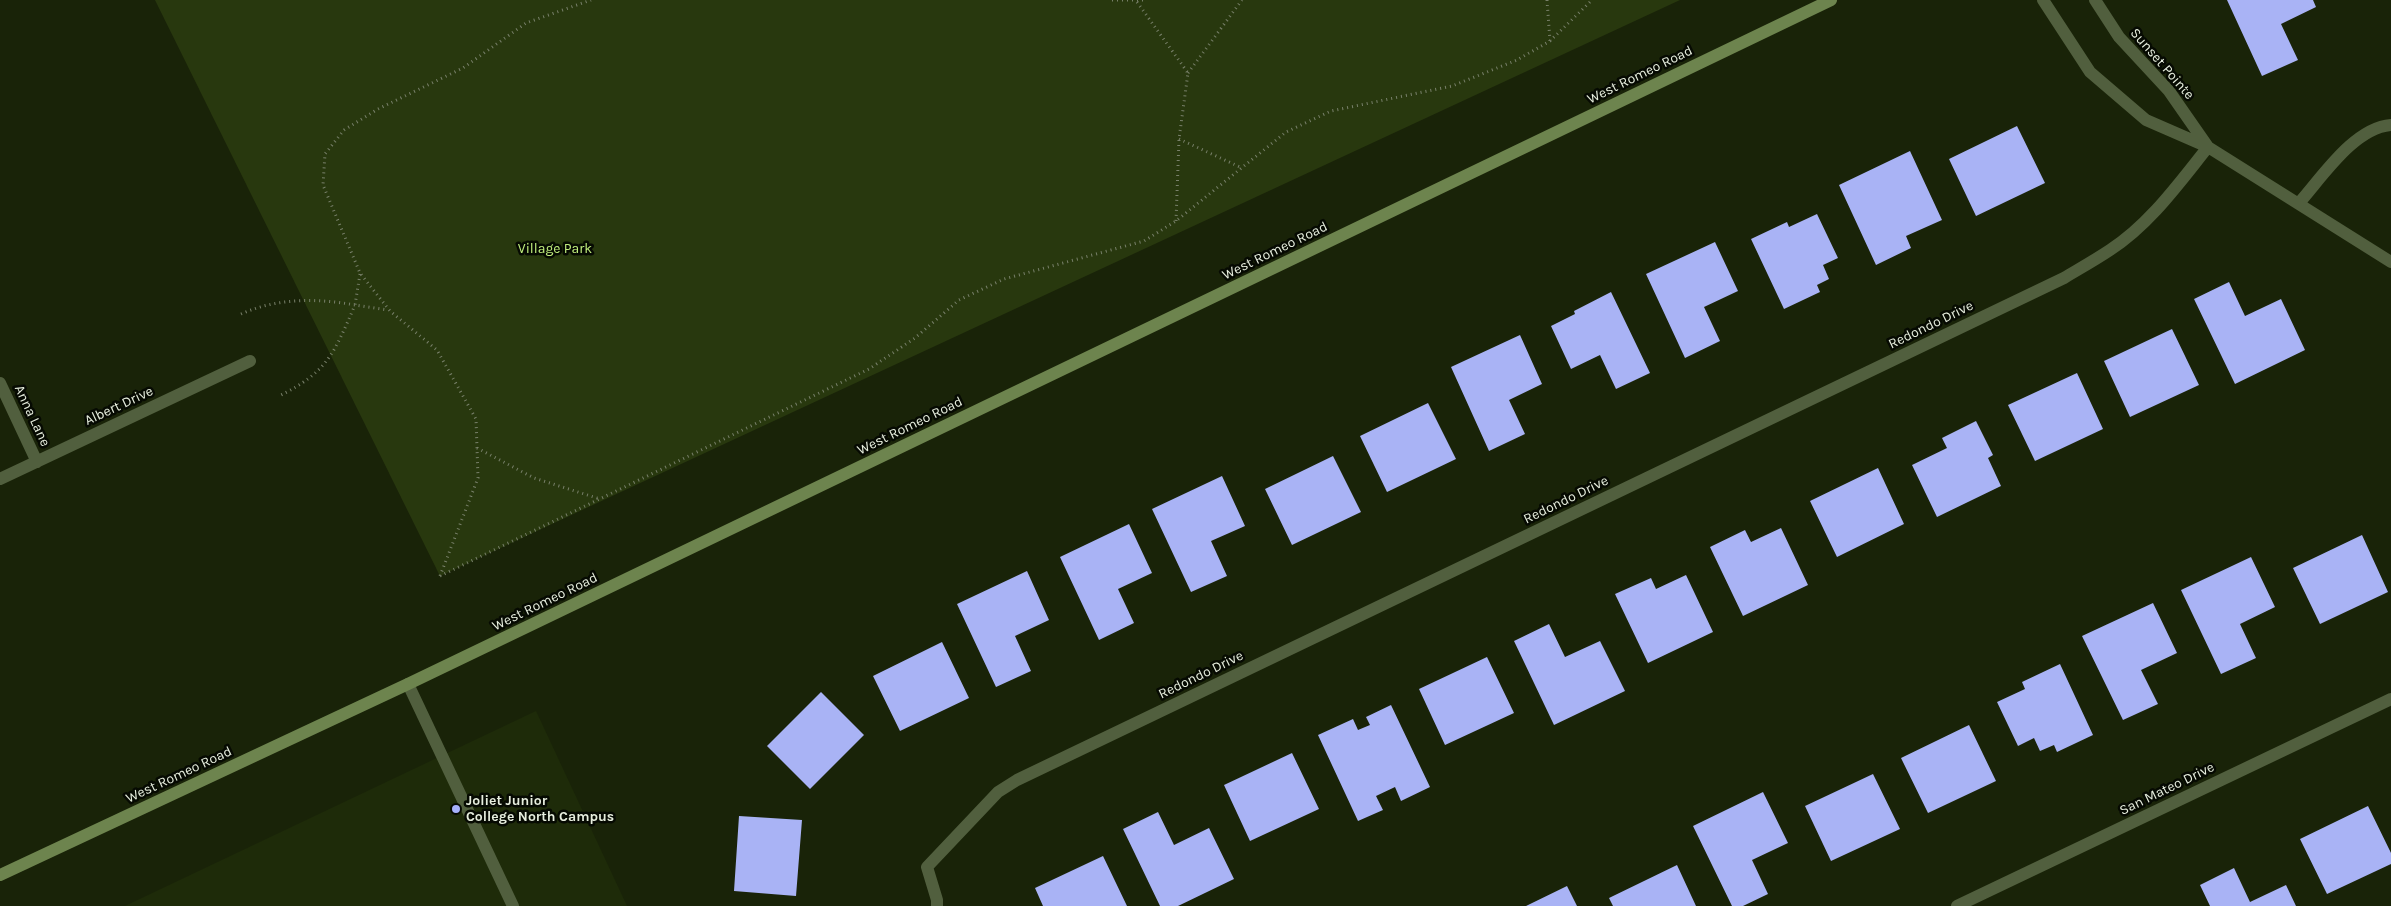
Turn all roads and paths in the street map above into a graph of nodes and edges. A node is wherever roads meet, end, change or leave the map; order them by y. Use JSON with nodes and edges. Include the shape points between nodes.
{"nodes":[{"id":1,"x":591,"y":0,"type":"edge"},
{"id":2,"x":1112,"y":0,"type":"edge"},
{"id":3,"x":1145,"y":0,"type":"edge"},
{"id":4,"x":1242,"y":0,"type":"edge"},
{"id":5,"x":1547,"y":0,"type":"edge"},
{"id":6,"x":1592,"y":0,"type":"edge"},
{"id":7,"x":1831,"y":0,"type":"edge"},
{"id":8,"x":2043,"y":0,"type":"edge"},
{"id":9,"x":2095,"y":0,"type":"edge"},
{"id":10,"x":1137,"y":2,"type":"junction"},
{"id":11,"x":1550,"y":41,"type":"junction"},
{"id":12,"x":1188,"y":73,"type":"junction"},
{"id":13,"x":2391,"y":124,"type":"edge"},
{"id":14,"x":1178,"y":139,"type":"junction"},
{"id":15,"x":2208,"y":147,"type":"junction"},
{"id":16,"x":1240,"y":167,"type":"junction"},
{"id":17,"x":2299,"y":203,"type":"junction"},
{"id":18,"x":1176,"y":221,"type":"junction"},
{"id":19,"x":2391,"y":262,"type":"edge"},
{"id":20,"x":360,"y":273,"type":"junction"},
{"id":21,"x":355,"y":305,"type":"junction"},
{"id":22,"x":390,"y":310,"type":"junction"},
{"id":23,"x":241,"y":314,"type":"dead end"},
{"id":24,"x":250,"y":361,"type":"dead end"},
{"id":25,"x":0,"y":383,"type":"edge"},
{"id":26,"x":279,"y":396,"type":"dead end"},
{"id":27,"x":477,"y":447,"type":"junction"},
{"id":28,"x":37,"y":462,"type":"junction"},
{"id":29,"x":0,"y":479,"type":"edge"},
{"id":30,"x":600,"y":499,"type":"junction"},
{"id":31,"x":408,"y":684,"type":"junction"},
{"id":32,"x":2391,"y":699,"type":"edge"},
{"id":33,"x":0,"y":875,"type":"edge"},
{"id":34,"x":513,"y":906,"type":"edge"},
{"id":35,"x":937,"y":906,"type":"edge"},
{"id":36,"x":1957,"y":906,"type":"edge"}],
"edges":[{"from":1,"to":20,"type":"path","via":[[526,23],[463,68],[378,109],[344,130],[325,154],[323,185]]},
{"from":2,"to":10,"type":"path"},
{"from":3,"to":10,"type":"path"},
{"from":4,"to":12,"type":"path"},
{"from":5,"to":11,"type":"path"},
{"from":6,"to":11,"type":"path"},
{"from":7,"to":31,"type":"main road","name":"West Romeo Road"},
{"from":8,"to":15,"type":"street","name":"Sunset Pointe","via":[[2090,72],[2146,120]]},
{"from":9,"to":15,"type":"street","name":"Sunset Pointe","via":[[2119,37],[2169,91]]},
{"from":10,"to":12,"type":"path"},
{"from":11,"to":16,"type":"path","via":[[1517,60],[1452,86],[1331,111],[1286,132]]},
{"from":12,"to":14,"type":"path"},
{"from":13,"to":17,"type":"street","via":[[2373,128],[2358,138]]},
{"from":14,"to":16,"type":"path"},
{"from":14,"to":18,"type":"path"},
{"from":15,"to":17,"type":"street","name":"Sunset Pointe"},
{"from":15,"to":35,"type":"street","name":"Redondo Drive","via":[[2151,214],[2112,249],[2064,278],[1018,780],[998,792],[927,867]]},
{"from":16,"to":18,"type":"path"},
{"from":17,"to":19,"type":"street","name":"Sunset Pointe"},
{"from":18,"to":30,"type":"path","via":[[1144,241],[1004,279],[959,300],[915,338],[869,369]]},
{"from":20,"to":21,"type":"path"},
{"from":20,"to":22,"type":"path"},
{"from":21,"to":22,"type":"path"},
{"from":21,"to":23,"type":"path","via":[[333,301],[286,302],[262,305]]},
{"from":21,"to":26,"type":"path","via":[[326,363],[314,376]]},
{"from":22,"to":27,"type":"path","via":[[437,350],[476,419]]},
{"from":24,"to":28,"type":"street","name":"Albert Drive"},
{"from":25,"to":28,"type":"street","name":"Anna Lane"},
{"from":27,"to":30,"type":"path","via":[[534,478]]},
{"from":27,"to":30,"type":"path","via":[[478,478],[440,576]]},
{"from":28,"to":29,"type":"street","name":"Albert Drive"},
{"from":31,"to":33,"type":"main road","name":"West Romeo Road"},
{"from":31,"to":34,"type":"street"},
{"from":32,"to":36,"type":"street","name":"San Mateo Drive"}]}
